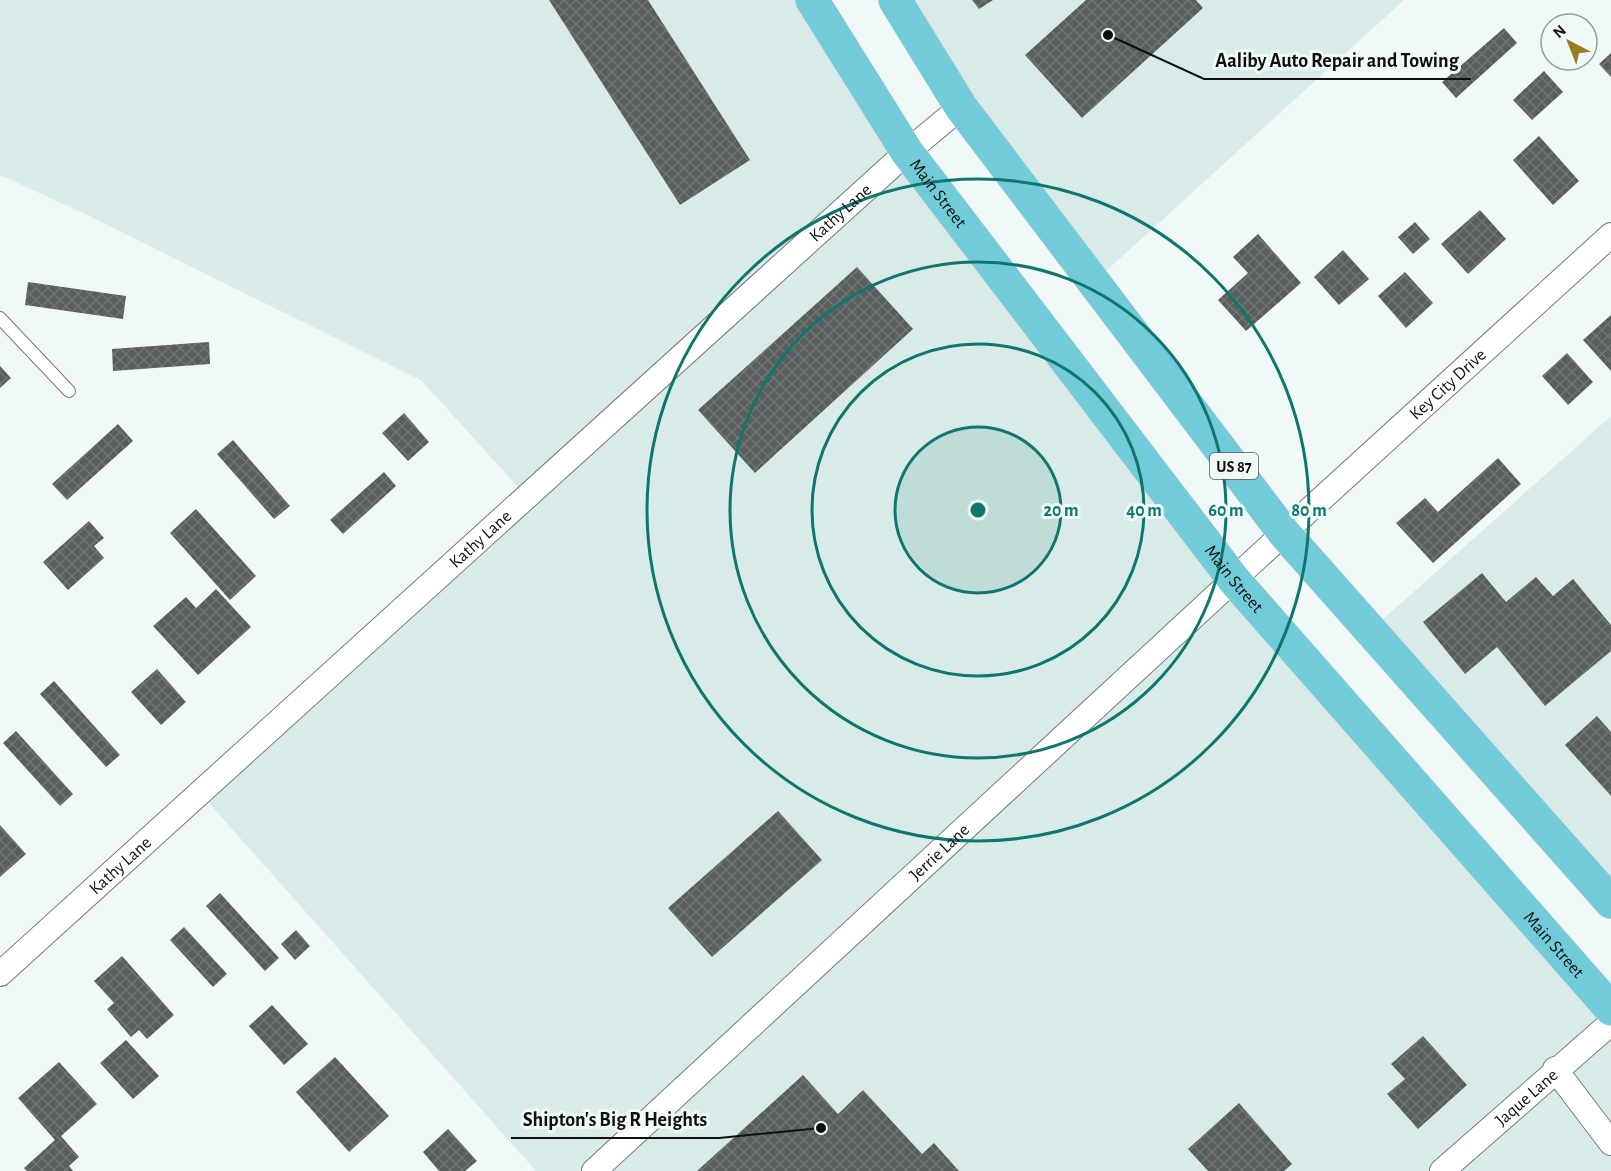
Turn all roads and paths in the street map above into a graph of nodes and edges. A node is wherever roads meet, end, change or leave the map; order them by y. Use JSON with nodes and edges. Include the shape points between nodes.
{"nodes":[{"id":1,"x":812,"y":0,"type":"edge"},
{"id":2,"x":895,"y":0,"type":"edge"},
{"id":3,"x":962,"y":106,"type":"junction"},
{"id":4,"x":907,"y":152,"type":"junction"},
{"id":5,"x":1611,"y":235,"type":"edge"},
{"id":6,"x":0,"y":318,"type":"edge"},
{"id":7,"x":69,"y":391,"type":"dead end"},
{"id":8,"x":1284,"y":532,"type":"junction"},
{"id":9,"x":1234,"y":580,"type":"junction"},
{"id":10,"x":1611,"y":902,"type":"edge"},
{"id":11,"x":0,"y":974,"type":"edge"},
{"id":12,"x":1611,"y":1009,"type":"edge"},
{"id":13,"x":1611,"y":1023,"type":"edge"},
{"id":14,"x":1555,"y":1069,"type":"junction"},
{"id":15,"x":1611,"y":1143,"type":"edge"},
{"id":16,"x":594,"y":1171,"type":"edge"},
{"id":17,"x":1442,"y":1171,"type":"edge"}],
"edges":[{"from":1,"to":4,"type":"main road","name":"Main Street"},
{"from":2,"to":3,"type":"main road","number":"US 87"},
{"from":3,"to":4,"type":"street","name":"Kathy Lane"},
{"from":3,"to":8,"type":"main road","number":"US 87"},
{"from":4,"to":9,"type":"main road","name":"Main Street"},
{"from":4,"to":11,"type":"street","name":"Kathy Lane"},
{"from":5,"to":8,"type":"street","name":"Key City Drive"},
{"from":6,"to":7,"type":"lane"},
{"from":8,"to":9,"type":"street","name":"Jerrie Lane"},
{"from":8,"to":10,"type":"main road","number":"US 87"},
{"from":9,"to":12,"type":"main road","name":"Main Street"},
{"from":9,"to":16,"type":"street","name":"Jerrie Lane"},
{"from":13,"to":14,"type":"street","name":"Jaque Lane"},
{"from":14,"to":15,"type":"street"},
{"from":14,"to":17,"type":"street","name":"Jaque Lane"}]}
